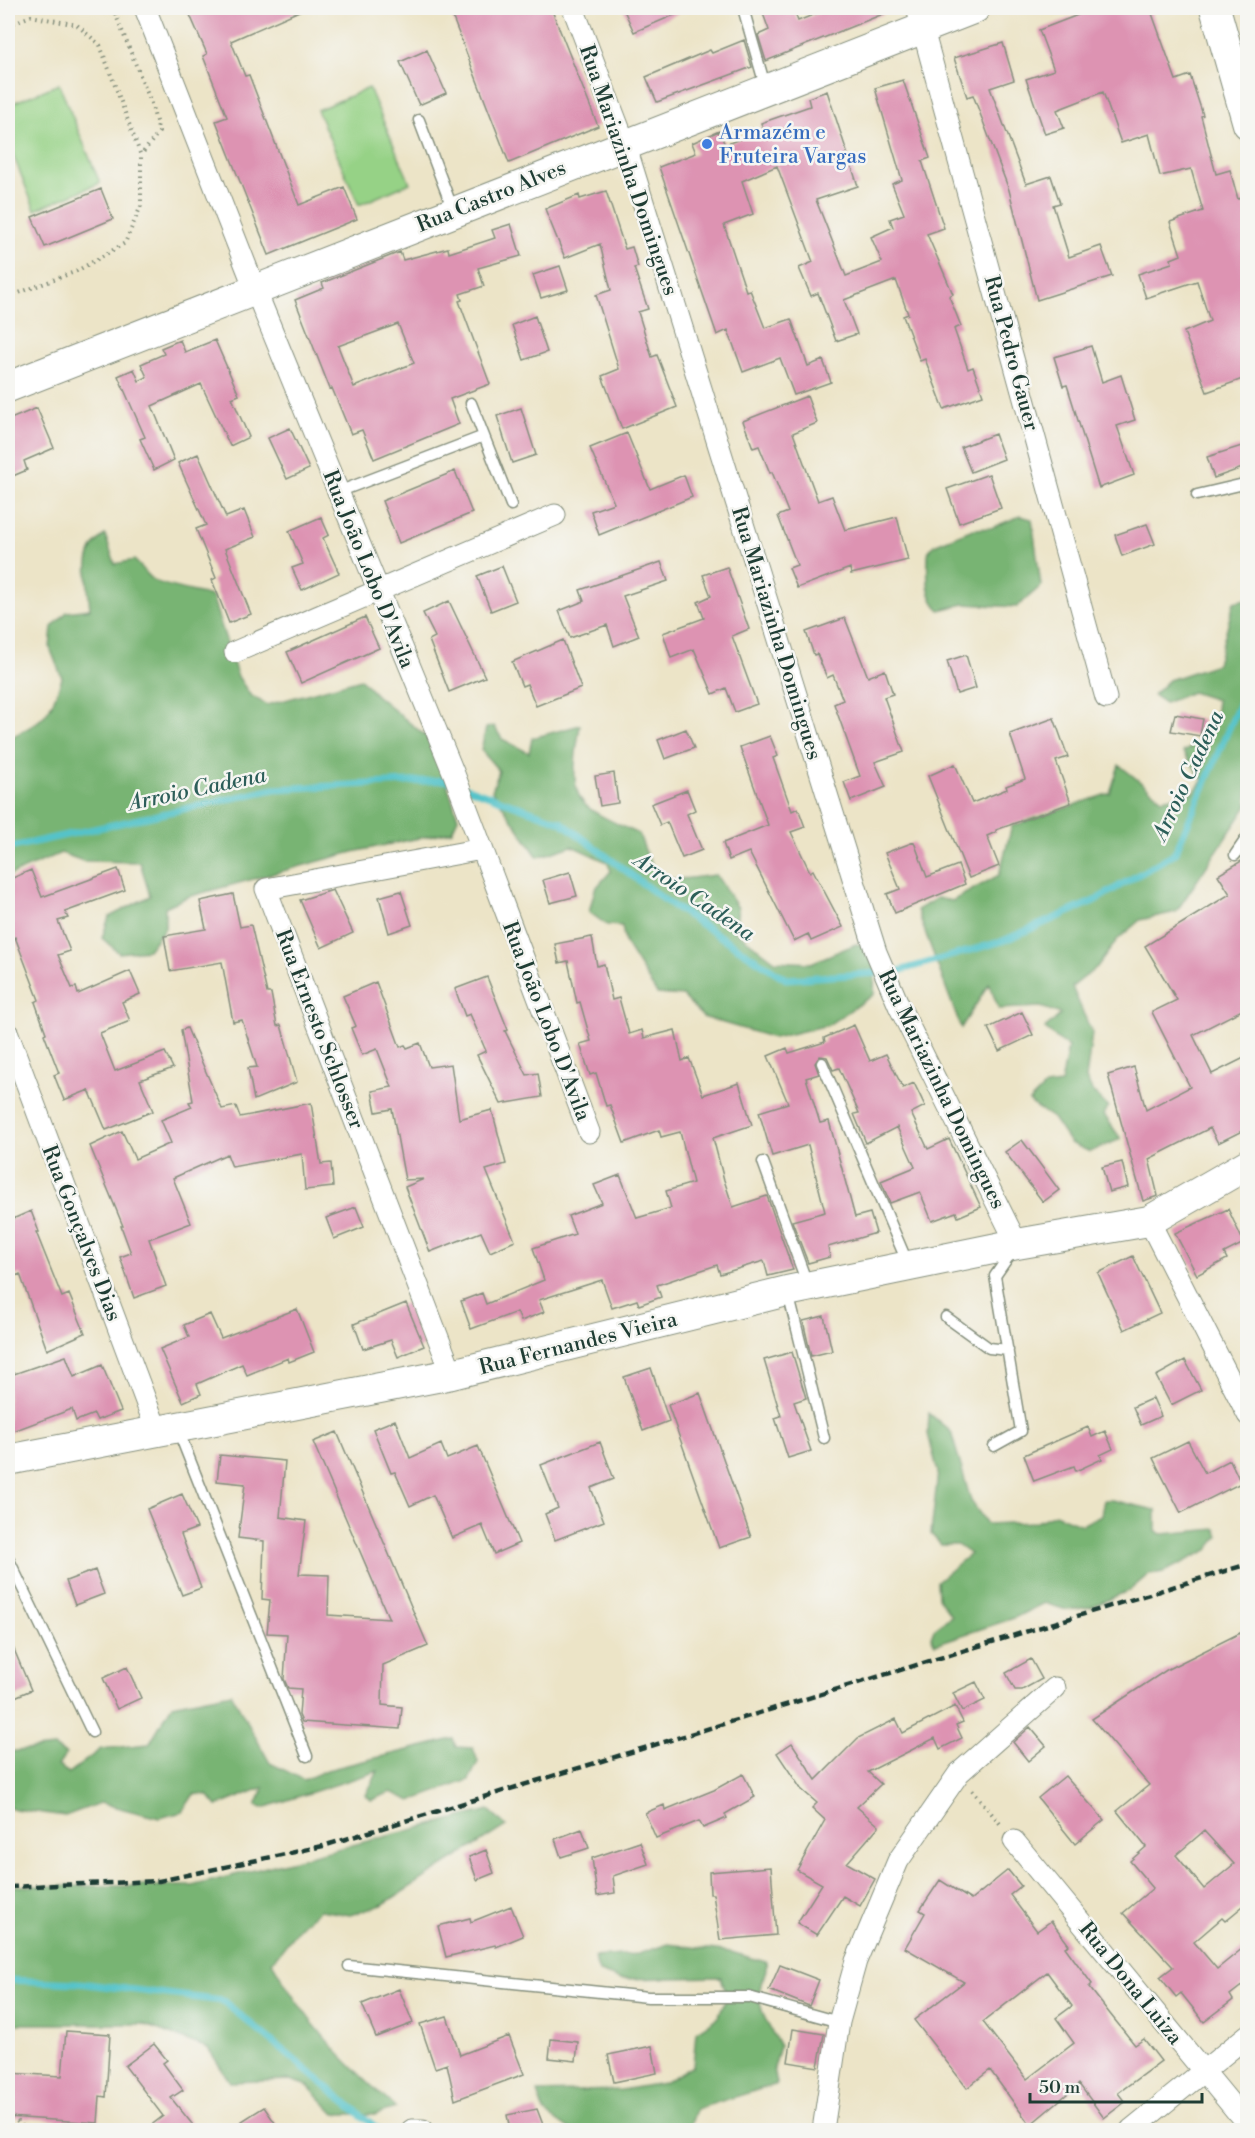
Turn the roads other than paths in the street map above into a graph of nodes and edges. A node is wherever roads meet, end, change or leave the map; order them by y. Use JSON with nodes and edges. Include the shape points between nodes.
{"nodes":[{"id":1,"x":145,"y":8,"type":"edge"},
{"id":2,"x":573,"y":8,"type":"edge"},
{"id":3,"x":743,"y":8,"type":"edge"},
{"id":4,"x":975,"y":8,"type":"edge"},
{"id":5,"x":1215,"y":8,"type":"edge"},
{"id":6,"x":920,"y":18,"type":"edge"},
{"id":7,"x":766,"y":90,"type":"junction"},
{"id":8,"x":419,"y":120,"type":"dead end"},
{"id":9,"x":1248,"y":124,"type":"edge"},
{"id":10,"x":624,"y":144,"type":"junction"},
{"id":11,"x":454,"y":211,"type":"junction"},
{"id":12,"x":255,"y":289,"type":"junction"},
{"id":13,"x":8,"y":387,"type":"edge"},
{"id":14,"x":471,"y":403,"type":"dead end"},
{"id":15,"x":484,"y":436,"type":"junction"},
{"id":16,"x":1248,"y":483,"type":"edge"},
{"id":17,"x":338,"y":492,"type":"junction"},
{"id":18,"x":1197,"y":495,"type":"dead end"},
{"id":19,"x":511,"y":505,"type":"dead end"},
{"id":20,"x":555,"y":515,"type":"dead end"},
{"id":21,"x":377,"y":591,"type":"junction"},
{"id":22,"x":235,"y":652,"type":"dead end"},
{"id":23,"x":1106,"y":698,"type":"dead end"},
{"id":24,"x":1248,"y":837,"type":"edge"},
{"id":25,"x":482,"y":849,"type":"junction"},
{"id":26,"x":1235,"y":855,"type":"dead end"},
{"id":27,"x":8,"y":1034,"type":"edge"},
{"id":28,"x":822,"y":1063,"type":"dead end"},
{"id":29,"x":589,"y":1132,"type":"dead end"},
{"id":30,"x":763,"y":1162,"type":"dead end"},
{"id":31,"x":1248,"y":1164,"type":"edge"},
{"id":32,"x":1149,"y":1221,"type":"junction"},
{"id":33,"x":1017,"y":1244,"type":"junction"},
{"id":34,"x":909,"y":1266,"type":"junction"},
{"id":35,"x":798,"y":1289,"type":"junction"},
{"id":36,"x":946,"y":1317,"type":"dead end"},
{"id":37,"x":1008,"y":1350,"type":"junction"},
{"id":38,"x":452,"y":1374,"type":"junction"},
{"id":39,"x":1248,"y":1415,"type":"edge"},
{"id":40,"x":167,"y":1429,"type":"junction"},
{"id":41,"x":824,"y":1438,"type":"dead end"},
{"id":42,"x":994,"y":1446,"type":"dead end"},
{"id":43,"x":8,"y":1460,"type":"edge"},
{"id":44,"x":8,"y":1558,"type":"edge"},
{"id":45,"x":1054,"y":1688,"type":"dead end"},
{"id":46,"x":92,"y":1732,"type":"dead end"},
{"id":47,"x":307,"y":1756,"type":"dead end"},
{"id":48,"x":1014,"y":1841,"type":"road end"},
{"id":49,"x":349,"y":1966,"type":"dead end"},
{"id":50,"x":839,"y":2022,"type":"junction"},
{"id":51,"x":1248,"y":2035,"type":"edge"},
{"id":52,"x":1203,"y":2071,"type":"junction"},
{"id":53,"x":1248,"y":2125,"type":"edge"},
{"id":54,"x":412,"y":2130,"type":"edge"},
{"id":55,"x":423,"y":2130,"type":"edge"},
{"id":56,"x":823,"y":2130,"type":"edge"},
{"id":57,"x":1131,"y":2130,"type":"edge"}],
"edges":[{"from":1,"to":12,"type":"street","name":"Rua João Lobo D'Avila"},
{"from":2,"to":10,"type":"street","name":"Rua Mariazinha Domingues"},
{"from":3,"to":7,"type":"lane"},
{"from":4,"to":6,"type":"street","name":"Rua Castro Alves"},
{"from":5,"to":9,"type":"street"},
{"from":6,"to":7,"type":"street","name":"Rua Castro Alves"},
{"from":6,"to":23,"type":"street","name":"Rua Pedro Gauer"},
{"from":7,"to":10,"type":"street","name":"Rua Castro Alves"},
{"from":8,"to":11,"type":"lane"},
{"from":10,"to":11,"type":"street","name":"Rua Castro Alves"},
{"from":10,"to":33,"type":"street","name":"Rua Mariazinha Domingues","via":[[876,952]]},
{"from":11,"to":12,"type":"street","name":"Rua Castro Alves"},
{"from":12,"to":13,"type":"street","name":"Rua Castro Alves"},
{"from":12,"to":17,"type":"street","name":"Rua João Lobo D'Avila"},
{"from":14,"to":15,"type":"lane"},
{"from":15,"to":17,"type":"lane"},
{"from":15,"to":19,"type":"lane"},
{"from":16,"to":18,"type":"lane"},
{"from":17,"to":21,"type":"street","name":"Rua João Lobo D'Avila"},
{"from":20,"to":21,"type":"street"},
{"from":21,"to":22,"type":"street"},
{"from":21,"to":25,"type":"street","name":"Rua João Lobo D'Avila"},
{"from":24,"to":26,"type":"lane"},
{"from":25,"to":29,"type":"street","name":"Rua João Lobo D'Avila"},
{"from":25,"to":38,"type":"street","name":"Rua Ernesto Schlosser","via":[[266,889]]},
{"from":27,"to":40,"type":"street","name":"Rua Gonçalves Dias"},
{"from":28,"to":34,"type":"lane"},
{"from":30,"to":35,"type":"lane"},
{"from":31,"to":32,"type":"street"},
{"from":32,"to":33,"type":"street","name":"Rua Fernandes Vieira"},
{"from":32,"to":39,"type":"street"},
{"from":33,"to":34,"type":"street","name":"Rua Fernandes Vieira"},
{"from":33,"to":37,"type":"lane","via":[[995,1276]]},
{"from":34,"to":35,"type":"street","name":"Rua Fernandes Vieira"},
{"from":35,"to":38,"type":"street","name":"Rua Fernandes Vieira"},
{"from":35,"to":41,"type":"lane"},
{"from":36,"to":37,"type":"lane","via":[[989,1347]]},
{"from":37,"to":42,"type":"lane","via":[[1021,1431]]},
{"from":38,"to":40,"type":"street","name":"Rua Fernandes Vieira"},
{"from":40,"to":43,"type":"street","name":"Rua Fernandes Vieira"},
{"from":40,"to":47,"type":"lane"},
{"from":44,"to":46,"type":"lane"},
{"from":45,"to":50,"type":"street","via":[[959,1773],[898,1861],[856,1961]]},
{"from":48,"to":52,"type":"street","name":"Rua Dona Luiza"},
{"from":49,"to":50,"type":"lane","via":[[648,1997],[749,1997]]},
{"from":50,"to":56,"type":"street"},
{"from":51,"to":52,"type":"street"},
{"from":52,"to":53,"type":"street","name":"Rua Dona Luiza"},
{"from":52,"to":57,"type":"street"},
{"from":54,"to":55,"type":"street"}]}
